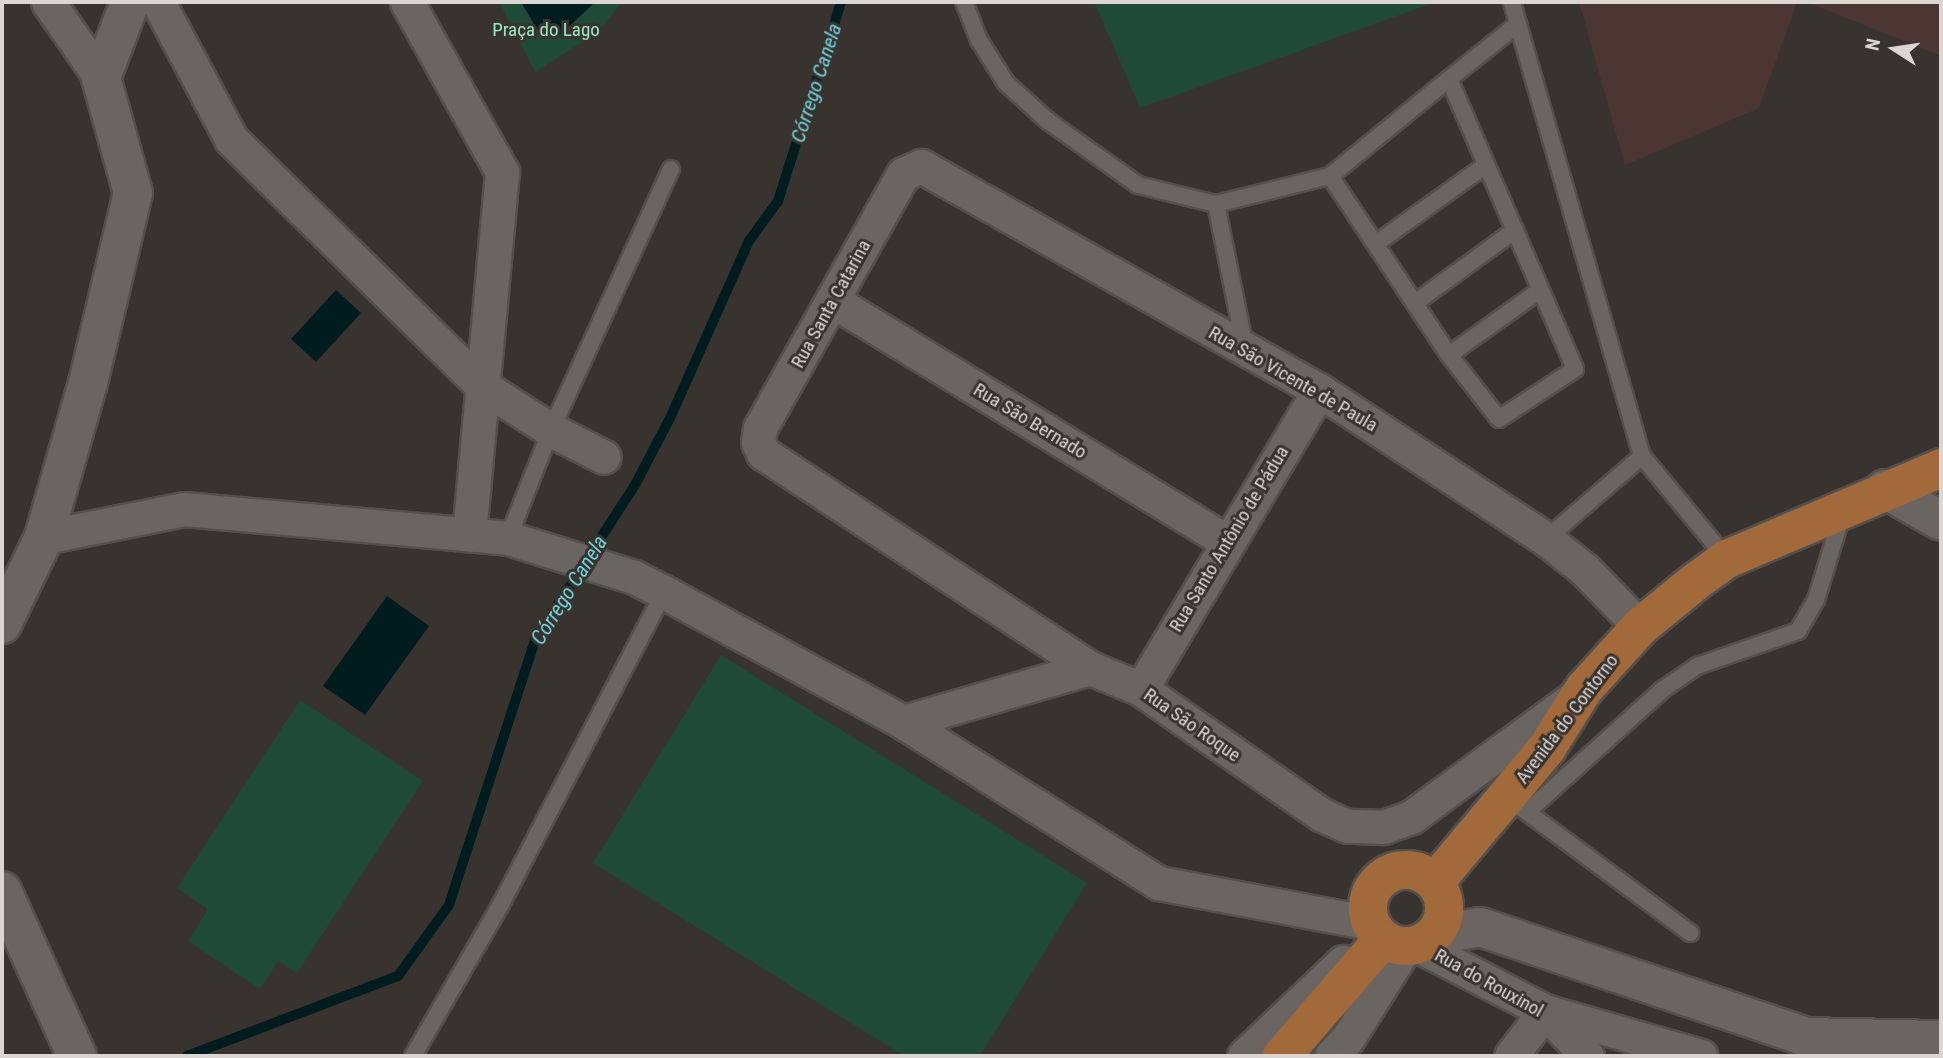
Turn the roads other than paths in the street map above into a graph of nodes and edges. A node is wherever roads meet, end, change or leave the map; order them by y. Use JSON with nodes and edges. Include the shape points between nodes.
{"nodes":[{"id":1,"x":48,"y":2,"type":"edge"},
{"id":2,"x":130,"y":2,"type":"edge"},
{"id":3,"x":158,"y":2,"type":"edge"},
{"id":4,"x":407,"y":2,"type":"edge"},
{"id":5,"x":964,"y":2,"type":"edge"},
{"id":6,"x":1513,"y":2,"type":"edge"},
{"id":7,"x":1518,"y":24,"type":"junction"},
{"id":8,"x":102,"y":78,"type":"junction"},
{"id":9,"x":1449,"y":79,"type":"junction"},
{"id":10,"x":1486,"y":165,"type":"junction"},
{"id":11,"x":921,"y":166,"type":"joint"},
{"id":12,"x":671,"y":169,"type":"dead end"},
{"id":13,"x":1329,"y":176,"type":"junction"},
{"id":14,"x":1216,"y":204,"type":"junction"},
{"id":15,"x":1515,"y":230,"type":"junction"},
{"id":16,"x":1377,"y":243,"type":"junction"},
{"id":17,"x":1540,"y":290,"type":"junction"},
{"id":18,"x":833,"y":301,"type":"junction"},
{"id":19,"x":1415,"y":303,"type":"junction"},
{"id":20,"x":1245,"y":350,"type":"junction"},
{"id":21,"x":1449,"y":355,"type":"junction"},
{"id":22,"x":482,"y":386,"type":"junction"},
{"id":23,"x":1319,"y":390,"type":"junction"},
{"id":24,"x":551,"y":430,"type":"junction"},
{"id":25,"x":763,"y":453,"type":"joint"},
{"id":26,"x":1642,"y":456,"type":"junction"},
{"id":27,"x":604,"y":457,"type":"dead end"},
{"id":28,"x":1941,"y":468,"type":"edge"},
{"id":29,"x":1885,"y":489,"type":"junction"},
{"id":30,"x":1844,"y":507,"type":"junction"},
{"id":31,"x":1941,"y":521,"type":"edge"},
{"id":32,"x":469,"y":534,"type":"junction"},
{"id":33,"x":44,"y":537,"type":"junction"},
{"id":34,"x":508,"y":538,"type":"junction"},
{"id":35,"x":1546,"y":539,"type":"junction"},
{"id":36,"x":1226,"y":541,"type":"junction"},
{"id":37,"x":1727,"y":559,"type":"junction"},
{"id":38,"x":664,"y":592,"type":"junction"},
{"id":39,"x":2,"y":624,"type":"edge"},
{"id":40,"x":1640,"y":627,"type":"junction"},
{"id":41,"x":1090,"y":668,"type":"junction"},
{"id":42,"x":1141,"y":689,"type":"junction"},
{"id":43,"x":1584,"y":689,"type":"junction"},
{"id":44,"x":903,"y":722,"type":"junction"},
{"id":45,"x":1517,"y":804,"type":"junction"},
{"id":46,"x":1436,"y":882,"type":"junction"},
{"id":47,"x":2,"y":891,"type":"edge"},
{"id":48,"x":1690,"y":933,"type":"dead end"},
{"id":49,"x":1397,"y":937,"type":"junction"},
{"id":50,"x":1545,"y":1011,"type":"junction"},
{"id":51,"x":1941,"y":1040,"type":"edge"},
{"id":52,"x":77,"y":1056,"type":"edge"},
{"id":53,"x":413,"y":1056,"type":"edge"},
{"id":54,"x":1244,"y":1056,"type":"edge"},
{"id":55,"x":1282,"y":1056,"type":"edge"},
{"id":56,"x":1331,"y":1056,"type":"edge"},
{"id":57,"x":1511,"y":1056,"type":"edge"},
{"id":58,"x":1587,"y":1056,"type":"edge"},
{"id":59,"x":1701,"y":1056,"type":"edge"}],
"edges":[{"from":1,"to":8,"type":"street"},
{"from":2,"to":8,"type":"street"},
{"from":3,"to":22,"type":"street","via":[[231,139]]},
{"from":4,"to":22,"type":"street","via":[[502,172]]},
{"from":5,"to":14,"type":"lane","via":[[979,40],[1006,83],[1048,121],[1138,185]]},
{"from":6,"to":7,"type":"lane"},
{"from":7,"to":9,"type":"lane"},
{"from":7,"to":26,"type":"lane"},
{"from":8,"to":33,"type":"street","via":[[133,193],[89,383]]},
{"from":9,"to":10,"type":"lane"},
{"from":9,"to":13,"type":"lane"},
{"from":10,"to":15,"type":"lane"},
{"from":10,"to":16,"type":"lane"},
{"from":11,"to":18,"type":"street","name":"Rua Santa Catarina","via":[[903,174]]},
{"from":11,"to":20,"type":"street","name":"Rua São Vicente de Paula"},
{"from":12,"to":24,"type":"lane"},
{"from":13,"to":14,"type":"lane"},
{"from":13,"to":16,"type":"lane"},
{"from":14,"to":20,"type":"lane"},
{"from":15,"to":17,"type":"lane"},
{"from":15,"to":19,"type":"lane"},
{"from":16,"to":19,"type":"lane"},
{"from":17,"to":21,"type":"lane"},
{"from":17,"to":21,"type":"lane","via":[[1575,369],[1499,419]]},
{"from":18,"to":25,"type":"street","name":"Rua Santa Catarina","via":[[760,428],[758,442]]},
{"from":18,"to":36,"type":"street","name":"Rua São Bernado"},
{"from":19,"to":21,"type":"lane"},
{"from":20,"to":23,"type":"street","name":"Rua São Vicente de Paula"},
{"from":22,"to":24,"type":"street"},
{"from":22,"to":32,"type":"street"},
{"from":23,"to":35,"type":"street","name":"Rua São Vicente de Paula"},
{"from":23,"to":36,"type":"street","name":"Rua Santo Antônio de Pádua"},
{"from":24,"to":27,"type":"street"},
{"from":24,"to":34,"type":"lane"},
{"from":25,"to":41,"type":"street","name":"Rua São Roque"},
{"from":26,"to":35,"type":"lane"},
{"from":26,"to":37,"type":"lane"},
{"from":28,"to":29,"type":"main road","name":"Avenida do Contorno"},
{"from":29,"to":30,"type":"main road","name":"Avenida do Contorno"},
{"from":29,"to":31,"type":"street"},
{"from":30,"to":37,"type":"main road","name":"Avenida do Contorno"},
{"from":30,"to":45,"type":"lane","via":[[1816,600],[1798,631],[1688,672]]},
{"from":32,"to":33,"type":"street","name":"Rua do Rouxinol","via":[[184,509]]},
{"from":32,"to":34,"type":"street","name":"Rua do Rouxinol"},
{"from":33,"to":39,"type":"street"},
{"from":34,"to":38,"type":"street","name":"Rua do Rouxinol","via":[[634,577]]},
{"from":35,"to":40,"type":"street","name":"Rua São Vicente de Paula","via":[[1585,570]]},
{"from":36,"to":42,"type":"street","name":"Rua Santo Antônio de Pádua"},
{"from":37,"to":40,"type":"main road","name":"Avenida do Contorno"},
{"from":38,"to":44,"type":"street","name":"Rua do Rouxinol"},
{"from":38,"to":53,"type":"lane","via":[[500,906]]},
{"from":40,"to":43,"type":"main road","name":"Avenida do Contorno"},
{"from":41,"to":42,"type":"street","name":"Rua São Roque"},
{"from":41,"to":44,"type":"street"},
{"from":42,"to":43,"type":"street","name":"Rua São Roque","via":[[1322,815],[1348,826],[1382,827],[1411,817]]},
{"from":43,"to":45,"type":"main road","name":"Avenida do Contorno"},
{"from":44,"to":49,"type":"street","name":"Rua do Rouxinol","via":[[1159,883]]},
{"from":45,"to":46,"type":"main road","name":"Avenida do Contorno"},
{"from":45,"to":48,"type":"lane"},
{"from":46,"to":49,"type":"main road","via":[[1445,910]]},
{"from":46,"to":49,"type":"main road","via":[[1407,869],[1381,878],[1371,891],[1367,907]]},
{"from":47,"to":52,"type":"street"},
{"from":49,"to":50,"type":"street","name":"Rua do Rouxinol"},
{"from":49,"to":51,"type":"street","via":[[1480,927],[1806,1037]]},
{"from":49,"to":54,"type":"street"},
{"from":49,"to":55,"type":"main road"},
{"from":49,"to":56,"type":"street","via":[[1348,1038]]},
{"from":50,"to":57,"type":"street"},
{"from":50,"to":58,"type":"street","name":"Rua do Rouxinol"},
{"from":50,"to":59,"type":"street"}]}
